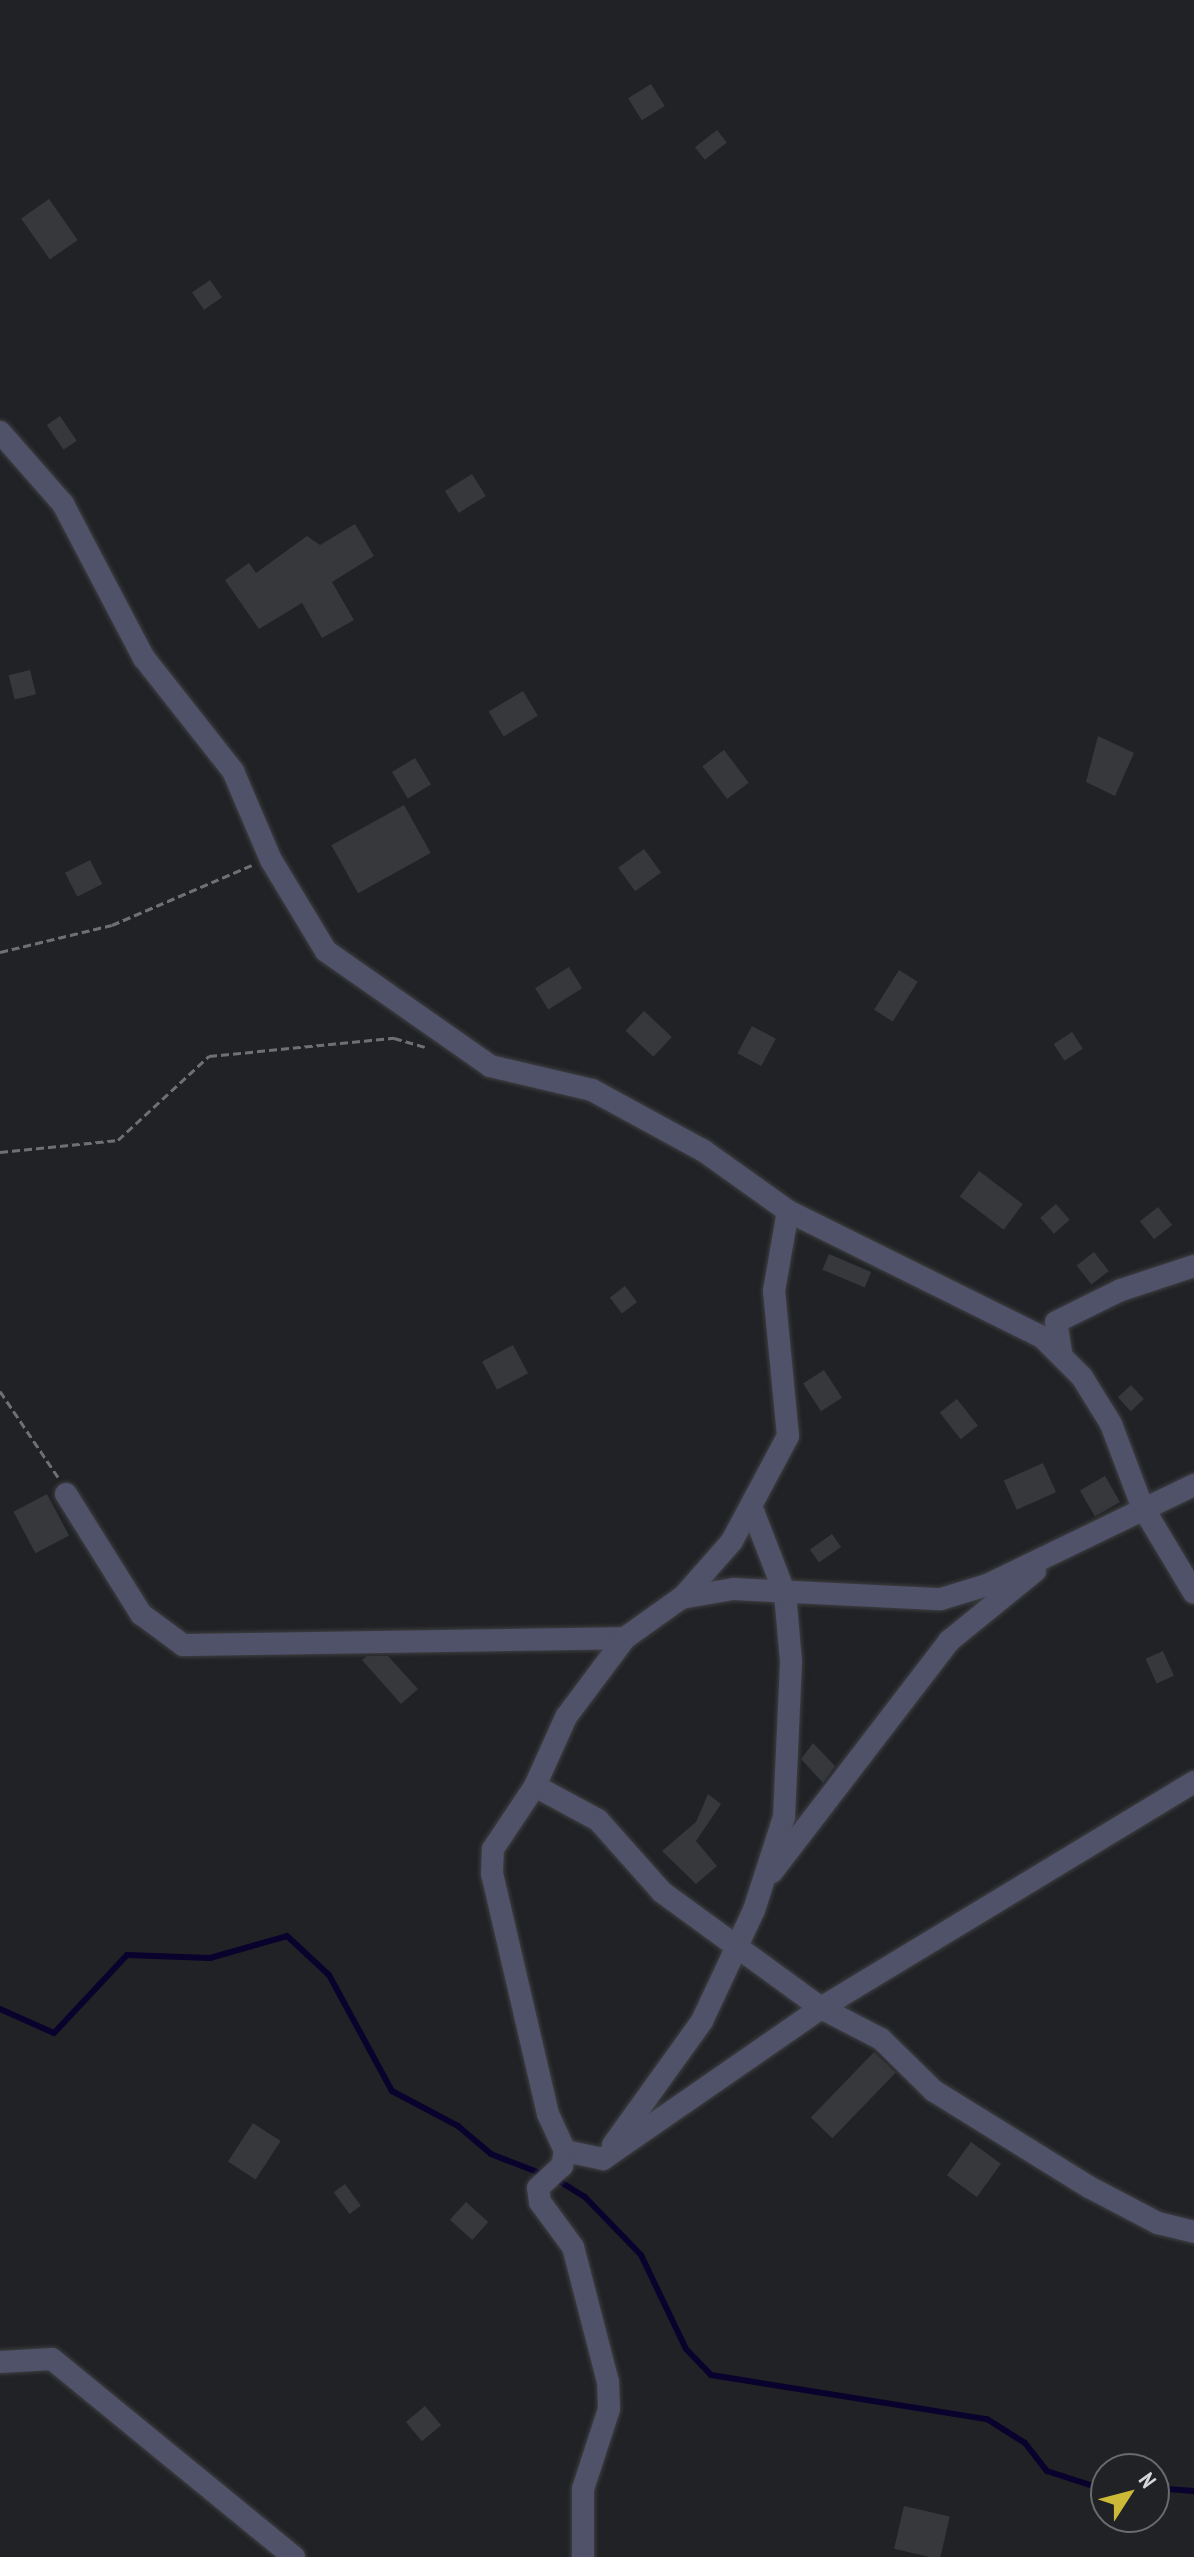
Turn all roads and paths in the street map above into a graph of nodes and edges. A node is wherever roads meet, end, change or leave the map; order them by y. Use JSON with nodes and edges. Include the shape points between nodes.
{"nodes":[{"id":1,"x":0,"y":432,"type":"edge"},
{"id":2,"x":271,"y":860,"type":"junction"},
{"id":3,"x":0,"y":952,"type":"edge"},
{"id":4,"x":436,"y":1050,"type":"dead end"},
{"id":5,"x":0,"y":1152,"type":"edge"},
{"id":6,"x":788,"y":1211,"type":"junction"},
{"id":7,"x":1194,"y":1266,"type":"edge"},
{"id":8,"x":1061,"y":1352,"type":"junction"},
{"id":9,"x":0,"y":1391,"type":"edge"},
{"id":10,"x":1194,"y":1485,"type":"edge"},
{"id":11,"x":66,"y":1494,"type":"joint"},
{"id":12,"x":751,"y":1506,"type":"junction"},
{"id":13,"x":1142,"y":1506,"type":"junction"},
{"id":14,"x":1070,"y":1543,"type":"junction"},
{"id":15,"x":1194,"y":1593,"type":"edge"},
{"id":16,"x":785,"y":1594,"type":"junction"},
{"id":17,"x":681,"y":1598,"type":"junction"},
{"id":18,"x":625,"y":1638,"type":"junction"},
{"id":19,"x":1194,"y":1782,"type":"edge"},
{"id":20,"x":535,"y":1786,"type":"junction"},
{"id":21,"x":765,"y":1882,"type":"junction"},
{"id":22,"x":738,"y":1943,"type":"junction"},
{"id":23,"x":821,"y":2008,"type":"junction"},
{"id":24,"x":565,"y":2151,"type":"junction"},
{"id":25,"x":603,"y":2159,"type":"junction"},
{"id":26,"x":1194,"y":2232,"type":"edge"},
{"id":27,"x":0,"y":2362,"type":"edge"},
{"id":28,"x":294,"y":2557,"type":"edge"},
{"id":29,"x":583,"y":2557,"type":"edge"}],
"edges":[{"from":1,"to":2,"type":"street","via":[[63,504],[144,658],[233,771]]},
{"from":2,"to":3,"type":"path","via":[[112,925]]},
{"from":2,"to":6,"type":"street","via":[[326,951],[490,1066],[592,1090],[704,1151]]},
{"from":4,"to":5,"type":"path","via":[[394,1038],[209,1056],[118,1140]]},
{"from":6,"to":8,"type":"street"},
{"from":6,"to":12,"type":"street","via":[[774,1291],[788,1436]]},
{"from":7,"to":8,"type":"street","via":[[1121,1290],[1056,1322]]},
{"from":8,"to":13,"type":"street","via":[[1111,1424]]},
{"from":9,"to":11,"type":"path","via":[[47,1453]]},
{"from":10,"to":13,"type":"street"},
{"from":11,"to":18,"type":"street","via":[[132,1603],[183,1645]]},
{"from":12,"to":16,"type":"street"},
{"from":12,"to":17,"type":"street","via":[[732,1541]]},
{"from":13,"to":14,"type":"street"},
{"from":13,"to":15,"type":"street"},
{"from":14,"to":16,"type":"street","via":[[941,1599]]},
{"from":14,"to":21,"type":"street","via":[[949,1641]]},
{"from":16,"to":17,"type":"street","via":[[733,1589]]},
{"from":16,"to":21,"type":"street","via":[[790,1748],[784,1817]]},
{"from":17,"to":18,"type":"street"},
{"from":18,"to":20,"type":"street","via":[[566,1717]]},
{"from":19,"to":23,"type":"street"},
{"from":20,"to":22,"type":"street","via":[[598,1820],[650,1882]]},
{"from":20,"to":24,"type":"street","via":[[493,1849],[492,1874],[548,2114]]},
{"from":21,"to":22,"type":"street"},
{"from":22,"to":23,"type":"street"},
{"from":22,"to":25,"type":"street","via":[[702,2021]]},
{"from":23,"to":25,"type":"street"},
{"from":23,"to":26,"type":"street","via":[[881,2039],[934,2091],[1089,2187],[1158,2223]]},
{"from":24,"to":25,"type":"street"},
{"from":24,"to":29,"type":"street","via":[[562,2166],[538,2188],[540,2202],[573,2247],[602,2342],[609,2409],[583,2489]]},
{"from":27,"to":28,"type":"street","via":[[52,2359]]}]}
